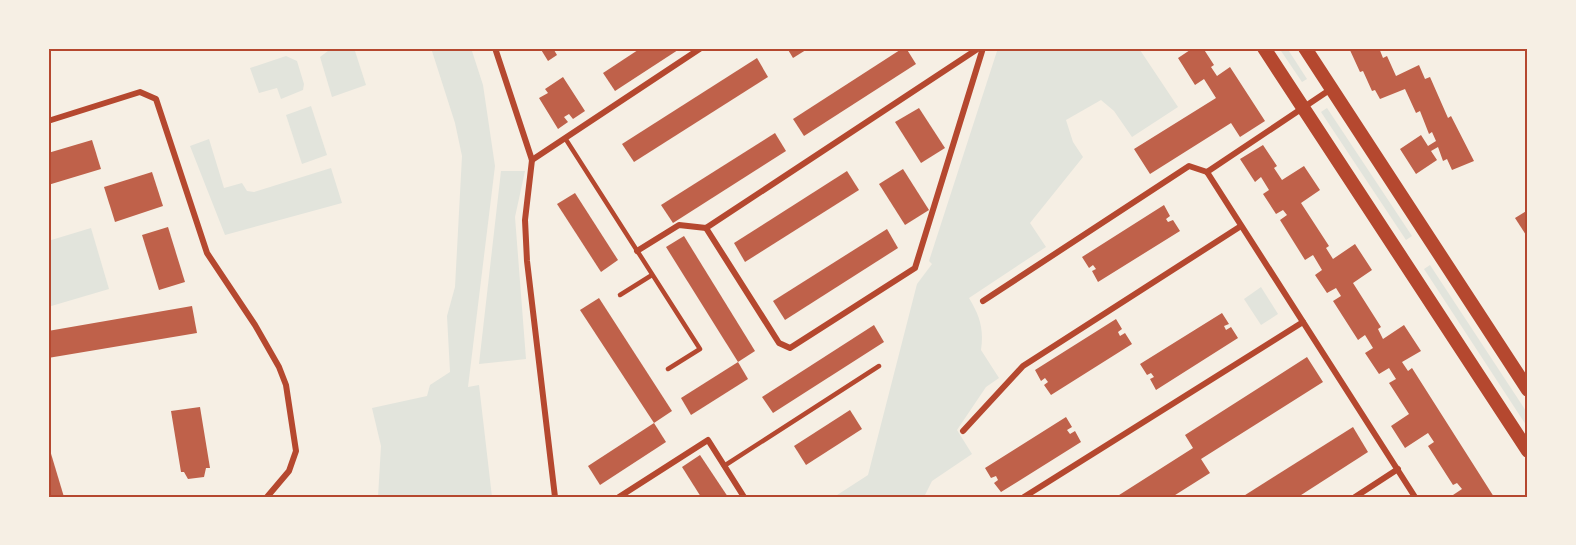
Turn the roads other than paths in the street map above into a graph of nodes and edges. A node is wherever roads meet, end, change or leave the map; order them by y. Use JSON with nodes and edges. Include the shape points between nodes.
{"nodes":[{"id":1,"x":495,"y":48,"type":"edge"},
{"id":2,"x":701,"y":48,"type":"edge"},
{"id":3,"x":981,"y":48,"type":"edge"},
{"id":4,"x":1264,"y":48,"type":"edge"},
{"id":5,"x":1305,"y":48,"type":"edge"},
{"id":6,"x":1332,"y":89,"type":"junction"},
{"id":7,"x":1303,"y":108,"type":"junction"},
{"id":8,"x":48,"y":121,"type":"edge"},
{"id":9,"x":565,"y":138,"type":"junction"},
{"id":10,"x":532,"y":160,"type":"junction"},
{"id":11,"x":1207,"y":172,"type":"junction"},
{"id":12,"x":1241,"y":225,"type":"junction"},
{"id":13,"x":706,"y":228,"type":"junction"},
{"id":14,"x":637,"y":250,"type":"junction"},
{"id":15,"x":652,"y":274,"type":"junction"},
{"id":16,"x":620,"y":295,"type":"dead end"},
{"id":17,"x":983,"y":301,"type":"dead end"},
{"id":18,"x":1303,"y":322,"type":"junction"},
{"id":19,"x":879,"y":366,"type":"dead end"},
{"id":20,"x":668,"y":369,"type":"dead end"},
{"id":21,"x":1528,"y":390,"type":"edge"},
{"id":22,"x":963,"y":431,"type":"dead end"},
{"id":23,"x":1528,"y":451,"type":"edge"},
{"id":24,"x":724,"y":466,"type":"junction"},
{"id":25,"x":1398,"y":470,"type":"junction"},
{"id":26,"x":267,"y":497,"type":"edge"},
{"id":27,"x":555,"y":497,"type":"edge"},
{"id":28,"x":620,"y":497,"type":"edge"},
{"id":29,"x":744,"y":497,"type":"edge"},
{"id":30,"x":1024,"y":497,"type":"edge"},
{"id":31,"x":1355,"y":497,"type":"edge"},
{"id":32,"x":1415,"y":497,"type":"edge"}],
"edges":[{"from":1,"to":10,"type":"street"},
{"from":2,"to":9,"type":"street"},
{"from":3,"to":13,"type":"street"},
{"from":3,"to":13,"type":"street","via":[[915,268],[790,348],[783,347]]},
{"from":4,"to":7,"type":"main road"},
{"from":5,"to":6,"type":"main road"},
{"from":6,"to":7,"type":"street"},
{"from":6,"to":21,"type":"main road"},
{"from":7,"to":11,"type":"street"},
{"from":7,"to":23,"type":"main road"},
{"from":8,"to":26,"type":"street","via":[[140,92],[156,99],[207,253],[255,325],[286,385],[296,451],[289,471]]},
{"from":9,"to":10,"type":"street"},
{"from":9,"to":14,"type":"lane"},
{"from":10,"to":27,"type":"street","via":[[525,220],[526,261]]},
{"from":11,"to":12,"type":"street"},
{"from":11,"to":17,"type":"street","via":[[1189,166]]},
{"from":12,"to":18,"type":"street"},
{"from":12,"to":22,"type":"street","via":[[1023,366]]},
{"from":13,"to":14,"type":"street","via":[[679,225]]},
{"from":14,"to":15,"type":"lane"},
{"from":15,"to":16,"type":"lane"},
{"from":15,"to":20,"type":"lane","via":[[699,349]]},
{"from":18,"to":25,"type":"street"},
{"from":18,"to":30,"type":"street"},
{"from":19,"to":24,"type":"lane"},
{"from":24,"to":28,"type":"street","via":[[708,440]]},
{"from":24,"to":29,"type":"street"},
{"from":25,"to":31,"type":"street"},
{"from":25,"to":32,"type":"street"}]}
